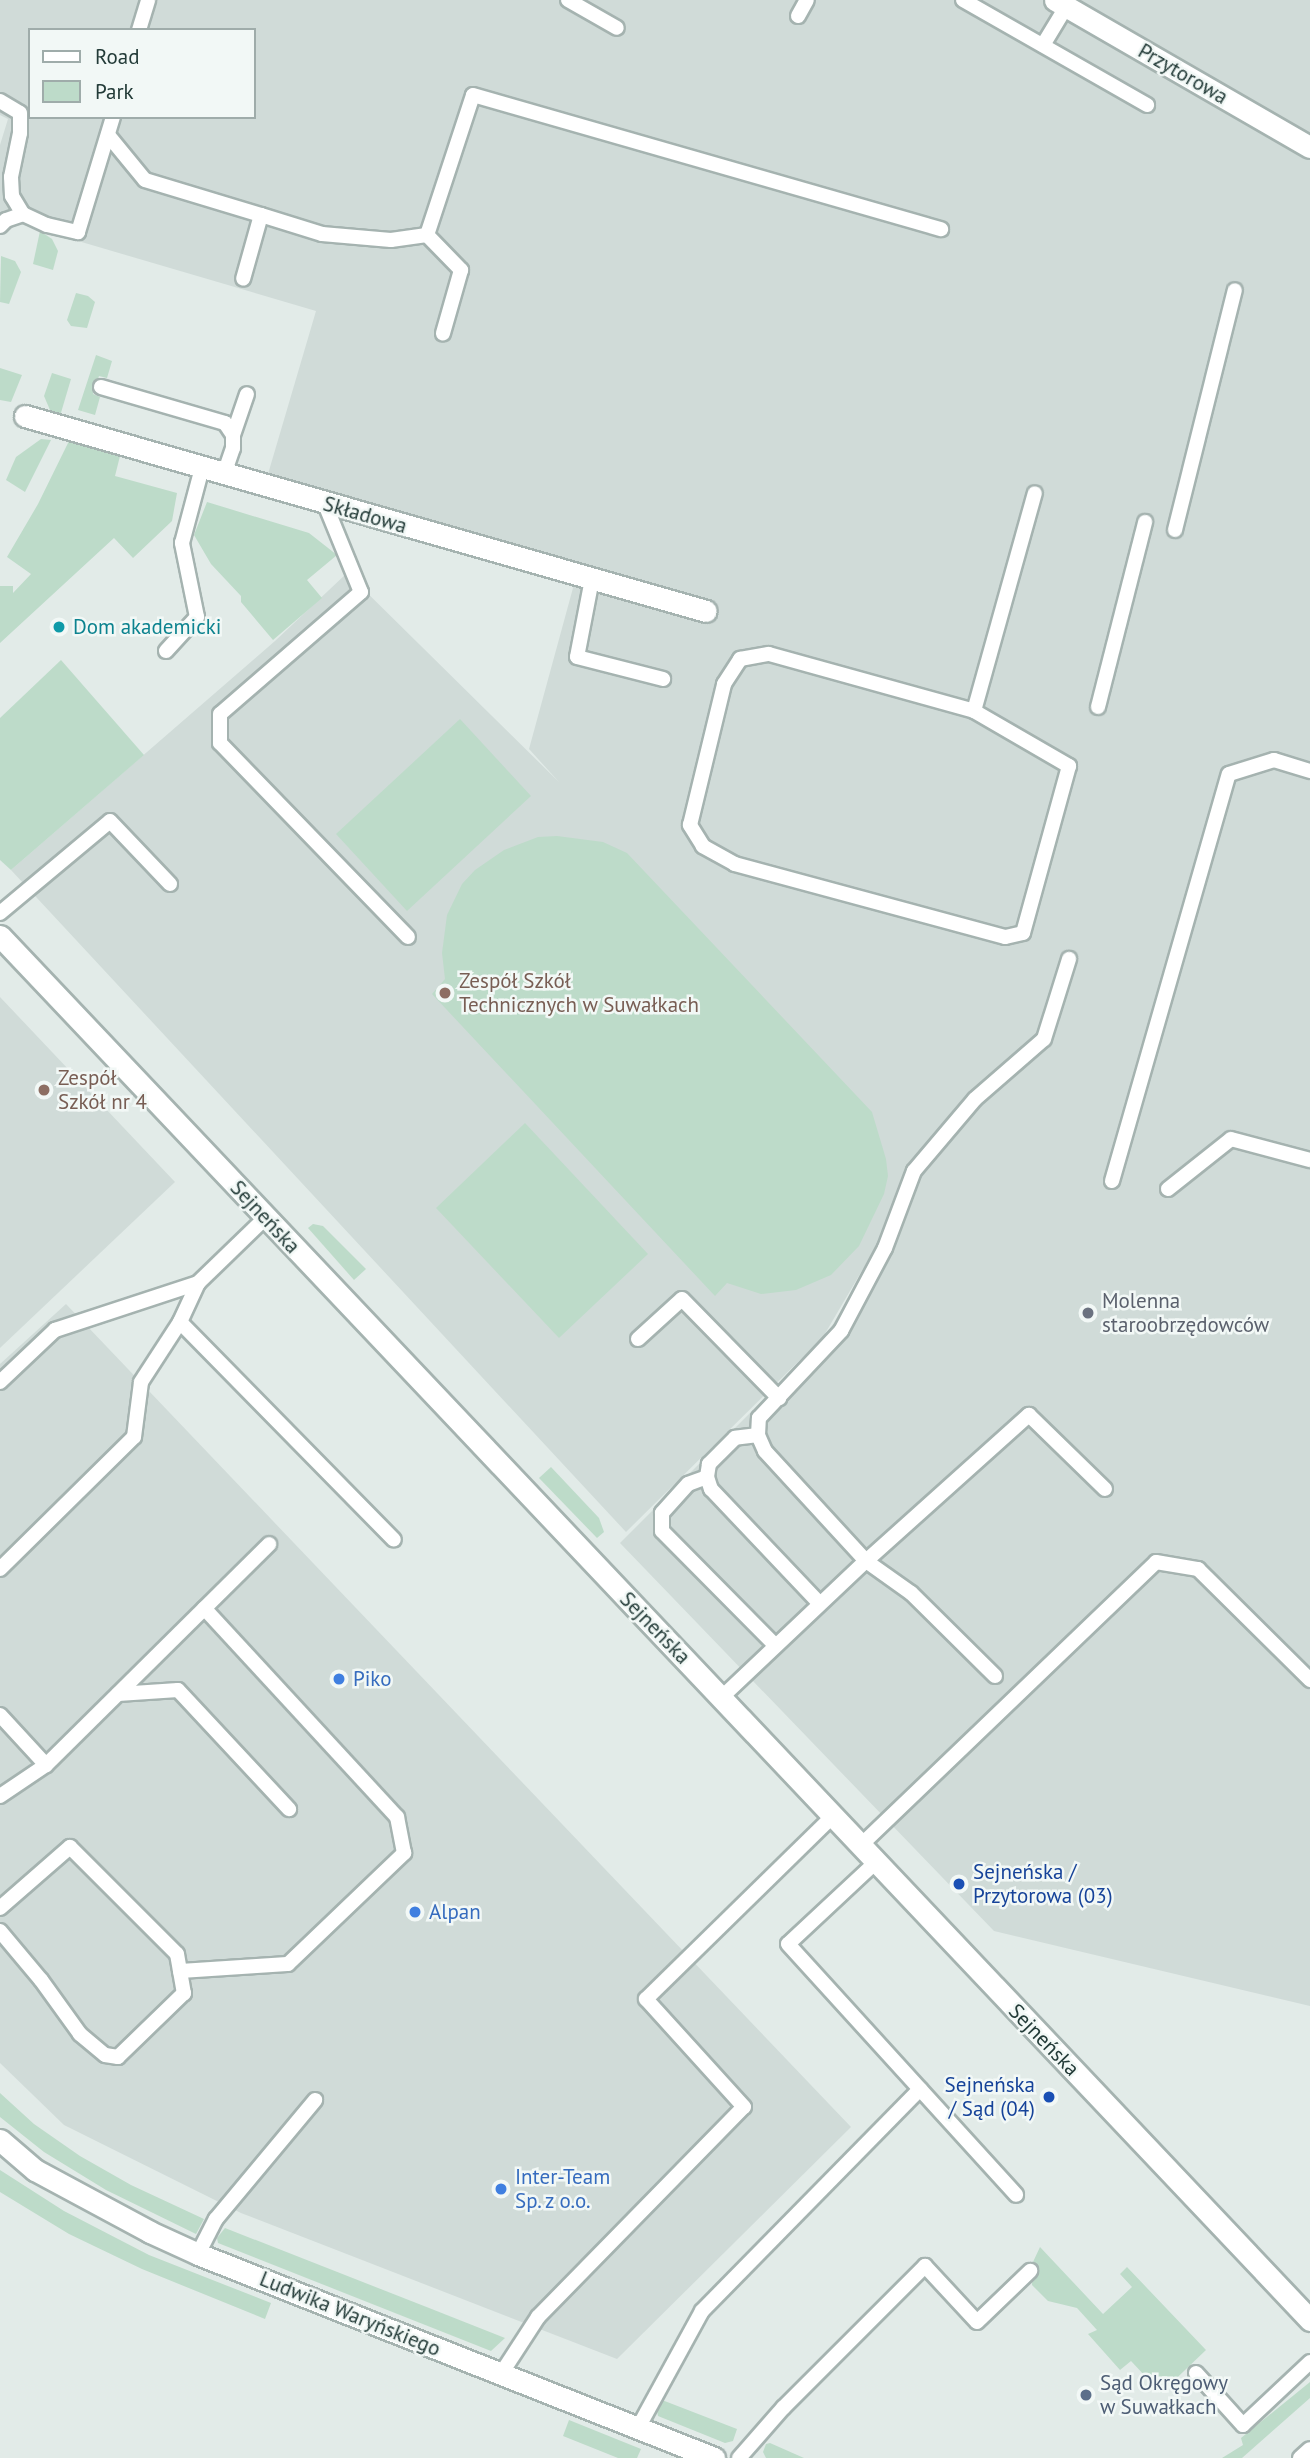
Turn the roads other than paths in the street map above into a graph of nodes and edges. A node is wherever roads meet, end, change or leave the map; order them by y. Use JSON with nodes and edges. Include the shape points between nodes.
{"nodes":[{"id":1,"x":148,"y":0,"type":"edge"},
{"id":2,"x":568,"y":0,"type":"edge"},
{"id":3,"x":807,"y":0,"type":"edge"},
{"id":4,"x":963,"y":0,"type":"edge"},
{"id":5,"x":1061,"y":3,"type":"edge"},
{"id":6,"x":798,"y":16,"type":"dead end"},
{"id":7,"x":140,"y":28,"type":"edge"},
{"id":8,"x":617,"y":28,"type":"dead end"},
{"id":9,"x":1043,"y":45,"type":"junction"},
{"id":10,"x":0,"y":101,"type":"edge"},
{"id":11,"x":1147,"y":105,"type":"dead end"},
{"id":12,"x":112,"y":119,"type":"edge"},
{"id":13,"x":108,"y":135,"type":"junction"},
{"id":14,"x":1310,"y":147,"type":"edge"},
{"id":15,"x":23,"y":214,"type":"junction"},
{"id":16,"x":261,"y":215,"type":"junction"},
{"id":17,"x":0,"y":226,"type":"edge"},
{"id":18,"x":941,"y":229,"type":"dead end"},
{"id":19,"x":427,"y":235,"type":"junction"},
{"id":20,"x":243,"y":279,"type":"dead end"},
{"id":21,"x":1235,"y":290,"type":"dead end"},
{"id":22,"x":443,"y":333,"type":"dead end"},
{"id":23,"x":101,"y":387,"type":"dead end"},
{"id":24,"x":247,"y":394,"type":"dead end"},
{"id":25,"x":25,"y":416,"type":"dead end"},
{"id":26,"x":233,"y":435,"type":"junction"},
{"id":27,"x":202,"y":468,"type":"junction"},
{"id":28,"x":223,"y":474,"type":"junction"},
{"id":29,"x":1035,"y":493,"type":"dead end"},
{"id":30,"x":325,"y":504,"type":"junction"},
{"id":31,"x":1145,"y":522,"type":"dead end"},
{"id":32,"x":1175,"y":530,"type":"dead end"},
{"id":33,"x":592,"y":579,"type":"junction"},
{"id":34,"x":706,"y":611,"type":"dead end"},
{"id":35,"x":166,"y":651,"type":"dead end"},
{"id":36,"x":663,"y":679,"type":"dead end"},
{"id":37,"x":1098,"y":707,"type":"dead end"},
{"id":38,"x":974,"y":711,"type":"junction"},
{"id":39,"x":1310,"y":771,"type":"edge"},
{"id":40,"x":170,"y":884,"type":"dead end"},
{"id":41,"x":0,"y":913,"type":"edge"},
{"id":42,"x":0,"y":936,"type":"edge"},
{"id":43,"x":408,"y":937,"type":"dead end"},
{"id":44,"x":1069,"y":959,"type":"dead end"},
{"id":45,"x":1310,"y":1160,"type":"edge"},
{"id":46,"x":1112,"y":1181,"type":"dead end"},
{"id":47,"x":1168,"y":1189,"type":"dead end"},
{"id":48,"x":265,"y":1218,"type":"junction"},
{"id":49,"x":198,"y":1283,"type":"junction"},
{"id":50,"x":180,"y":1322,"type":"junction"},
{"id":51,"x":638,"y":1339,"type":"dead end"},
{"id":52,"x":0,"y":1382,"type":"edge"},
{"id":53,"x":779,"y":1398,"type":"junction"},
{"id":54,"x":758,"y":1435,"type":"junction"},
{"id":55,"x":707,"y":1477,"type":"junction"},
{"id":56,"x":1105,"y":1489,"type":"dead end"},
{"id":57,"x":394,"y":1540,"type":"dead end"},
{"id":58,"x":269,"y":1544,"type":"dead end"},
{"id":59,"x":866,"y":1561,"type":"junction"},
{"id":60,"x":0,"y":1569,"type":"edge"},
{"id":61,"x":820,"y":1604,"type":"junction"},
{"id":62,"x":204,"y":1608,"type":"junction"},
{"id":63,"x":775,"y":1645,"type":"junction"},
{"id":64,"x":995,"y":1676,"type":"dead end"},
{"id":65,"x":1310,"y":1680,"type":"edge"},
{"id":66,"x":118,"y":1694,"type":"junction"},
{"id":67,"x":722,"y":1697,"type":"junction"},
{"id":68,"x":0,"y":1715,"type":"edge"},
{"id":69,"x":46,"y":1765,"type":"junction"},
{"id":70,"x":0,"y":1796,"type":"edge"},
{"id":71,"x":289,"y":1809,"type":"dead end"},
{"id":72,"x":832,"y":1816,"type":"junction"},
{"id":73,"x":860,"y":1846,"type":"junction"},
{"id":74,"x":876,"y":1862,"type":"junction"},
{"id":75,"x":0,"y":1908,"type":"edge"},
{"id":76,"x":0,"y":1931,"type":"edge"},
{"id":77,"x":180,"y":1971,"type":"junction"},
{"id":78,"x":920,"y":2089,"type":"junction"},
{"id":79,"x":315,"y":2100,"type":"dead end"},
{"id":80,"x":0,"y":2140,"type":"edge"},
{"id":81,"x":1016,"y":2195,"type":"dead end"},
{"id":82,"x":198,"y":2254,"type":"junction"},
{"id":83,"x":1030,"y":2271,"type":"dead end"},
{"id":84,"x":1310,"y":2320,"type":"edge"},
{"id":85,"x":1310,"y":2362,"type":"edge"},
{"id":86,"x":501,"y":2374,"type":"junction"},
{"id":87,"x":1196,"y":2374,"type":"dead end"},
{"id":88,"x":638,"y":2428,"type":"junction"},
{"id":89,"x":1310,"y":2449,"type":"edge"},
{"id":90,"x":714,"y":2458,"type":"edge"},
{"id":91,"x":739,"y":2458,"type":"edge"},
{"id":92,"x":1300,"y":2458,"type":"edge"}],
"edges":[{"from":1,"to":7,"type":"lane"},
{"from":2,"to":8,"type":"lane"},
{"from":3,"to":6,"type":"lane"},
{"from":4,"to":9,"type":"lane"},
{"from":5,"to":9,"type":"lane"},
{"from":5,"to":14,"type":"street","name":"Przytorowa"},
{"from":9,"to":11,"type":"lane"},
{"from":10,"to":15,"type":"lane","via":[[20,113],[11,177],[12,196]]},
{"from":12,"to":13,"type":"lane"},
{"from":13,"to":15,"type":"lane","via":[[78,232]]},
{"from":13,"to":16,"type":"lane","via":[[145,180]]},
{"from":15,"to":17,"type":"lane"},
{"from":16,"to":19,"type":"lane","via":[[323,234],[391,240]]},
{"from":16,"to":20,"type":"lane"},
{"from":18,"to":19,"type":"lane","via":[[473,95]]},
{"from":19,"to":22,"type":"lane","via":[[461,270]]},
{"from":21,"to":32,"type":"lane"},
{"from":23,"to":26,"type":"lane","via":[[225,423]]},
{"from":24,"to":26,"type":"lane"},
{"from":25,"to":27,"type":"street","name":"Składowa"},
{"from":26,"to":28,"type":"lane"},
{"from":27,"to":28,"type":"street","name":"Składowa"},
{"from":27,"to":35,"type":"lane","via":[[182,543],[197,617]]},
{"from":28,"to":30,"type":"street","name":"Składowa"},
{"from":29,"to":38,"type":"lane"},
{"from":30,"to":33,"type":"street","name":"Składowa"},
{"from":30,"to":43,"type":"lane","via":[[361,592],[220,714],[220,743]]},
{"from":31,"to":37,"type":"lane"},
{"from":33,"to":34,"type":"street","name":"Składowa"},
{"from":33,"to":36,"type":"lane","via":[[577,657]]},
{"from":38,"to":38,"type":"lane","via":[[1069,766],[1023,933],[1005,937],[735,864],[703,846],[690,825],[724,684],[740,659],[769,653]]},
{"from":39,"to":46,"type":"lane","via":[[1275,760],[1229,774]]},
{"from":40,"to":41,"type":"lane","via":[[110,821]]},
{"from":42,"to":48,"type":"street","name":"Sejneńska"},
{"from":44,"to":53,"type":"lane","via":[[1044,1039],[975,1099],[914,1171],[886,1248],[841,1331]]},
{"from":45,"to":47,"type":"lane","via":[[1231,1139]]},
{"from":48,"to":49,"type":"lane"},
{"from":48,"to":67,"type":"street","name":"Sejneńska"},
{"from":49,"to":50,"type":"lane"},
{"from":49,"to":52,"type":"lane","via":[[55,1330]]},
{"from":50,"to":57,"type":"lane"},
{"from":50,"to":60,"type":"lane","via":[[141,1382],[134,1437]]},
{"from":51,"to":53,"type":"lane","via":[[682,1299]]},
{"from":53,"to":54,"type":"lane","via":[[759,1418]]},
{"from":54,"to":55,"type":"lane","via":[[735,1438],[709,1464]]},
{"from":54,"to":59,"type":"lane","via":[[765,1451]]},
{"from":55,"to":61,"type":"lane","via":[[712,1489]]},
{"from":55,"to":63,"type":"lane","via":[[688,1484],[662,1513],[662,1531]]},
{"from":56,"to":59,"type":"lane","via":[[1029,1415]]},
{"from":58,"to":62,"type":"lane"},
{"from":59,"to":61,"type":"lane"},
{"from":59,"to":64,"type":"lane","via":[[911,1593]]},
{"from":61,"to":63,"type":"lane"},
{"from":62,"to":66,"type":"lane"},
{"from":62,"to":77,"type":"lane","via":[[397,1817],[404,1853],[288,1964]]},
{"from":63,"to":67,"type":"lane"},
{"from":65,"to":73,"type":"lane","via":[[1198,1569],[1156,1562]]},
{"from":66,"to":69,"type":"lane"},
{"from":66,"to":71,"type":"lane","via":[[178,1690]]},
{"from":67,"to":72,"type":"street","name":"Sejneńska"},
{"from":68,"to":69,"type":"lane"},
{"from":69,"to":70,"type":"lane"},
{"from":72,"to":73,"type":"street","name":"Sejneńska"},
{"from":72,"to":86,"type":"lane","via":[[646,1999],[744,2107],[538,2317]]},
{"from":73,"to":74,"type":"street","name":"Sejneńska"},
{"from":74,"to":78,"type":"lane","via":[[788,1944]]},
{"from":74,"to":84,"type":"street","name":"Sejneńska"},
{"from":75,"to":77,"type":"lane","via":[[70,1847],[177,1954]]},
{"from":76,"to":77,"type":"lane","via":[[80,2034],[105,2055],[118,2057],[184,1993]]},
{"from":78,"to":81,"type":"lane"},
{"from":78,"to":88,"type":"lane","via":[[702,2311]]},
{"from":79,"to":82,"type":"lane","via":[[216,2219]]},
{"from":80,"to":82,"type":"street","name":"Ludwika Waryńskiego","via":[[34,2169]]},
{"from":82,"to":86,"type":"street","name":"Ludwika Waryńskiego"},
{"from":83,"to":91,"type":"lane","via":[[977,2322],[925,2266]]},
{"from":85,"to":87,"type":"lane","via":[[1243,2425]]},
{"from":86,"to":88,"type":"street","name":"Ludwika Waryńskiego"},
{"from":88,"to":90,"type":"street","name":"Ludwika Waryńskiego"},
{"from":89,"to":92,"type":"lane"}]}
